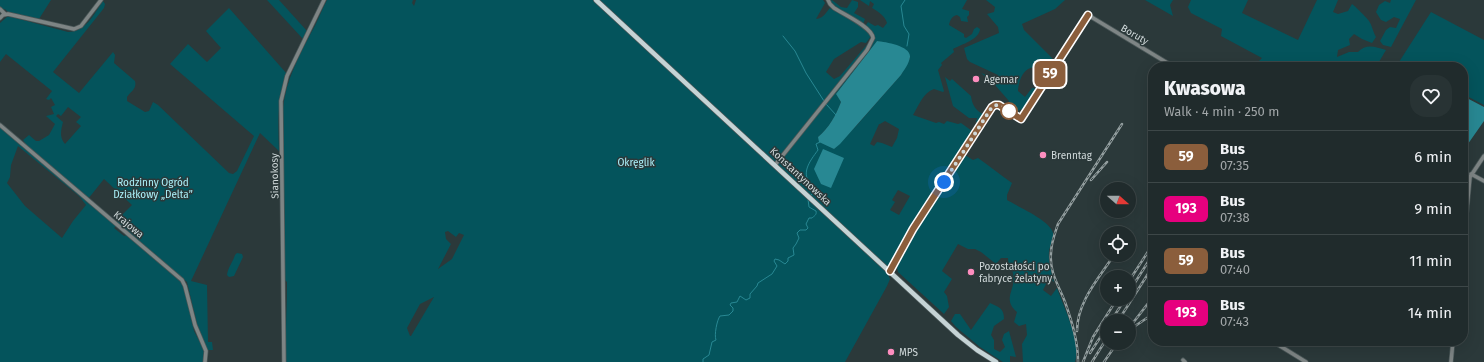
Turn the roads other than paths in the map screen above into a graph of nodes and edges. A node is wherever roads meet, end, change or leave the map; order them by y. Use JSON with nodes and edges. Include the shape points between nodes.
{"nodes":[{"id":1,"x":101,"y":0,"type":"edge"},
{"id":2,"x":324,"y":0,"type":"edge"},
{"id":3,"x":596,"y":0,"type":"edge"},
{"id":4,"x":828,"y":0,"type":"edge"},
{"id":5,"x":0,"y":9,"type":"edge"},
{"id":6,"x":5,"y":14,"type":"junction"},
{"id":7,"x":0,"y":18,"type":"edge"},
{"id":8,"x":1166,"y":62,"type":"edge"},
{"id":9,"x":0,"y":125,"type":"edge"},
{"id":10,"x":1484,"y":156,"type":"edge"},
{"id":11,"x":775,"y":165,"type":"junction"},
{"id":12,"x":1471,"y":174,"type":"junction"},
{"id":13,"x":1484,"y":181,"type":"edge"},
{"id":14,"x":1468,"y":192,"type":"edge"},
{"id":15,"x":890,"y":271,"type":"junction"},
{"id":16,"x":1280,"y":346,"type":"edge"},
{"id":17,"x":1453,"y":346,"type":"edge"},
{"id":18,"x":205,"y":362,"type":"edge"},
{"id":19,"x":284,"y":362,"type":"edge"},
{"id":20,"x":996,"y":362,"type":"edge"},
{"id":21,"x":1306,"y":362,"type":"edge"},
{"id":22,"x":1451,"y":362,"type":"edge"}],
"edges":[{"from":1,"to":6,"type":"street","via":[[81,26],[74,29]]},
{"from":2,"to":19,"type":"street","name":"Sianokosy","via":[[287,76],[281,101]]},
{"from":3,"to":11,"type":"main road","name":"Konstantynowska"},
{"from":4,"to":11,"type":"street","via":[[834,8],[868,29],[873,38],[867,50]]},
{"from":5,"to":6,"type":"street"},
{"from":6,"to":7,"type":"street"},
{"from":8,"to":15,"type":"street","name":"Boruty","via":[[1088,15],[1021,119],[999,105],[992,107],[913,229]]},
{"from":9,"to":18,"type":"street","name":"Krajowa","via":[[184,282],[195,325],[206,351]]},
{"from":10,"to":12,"type":"street"},
{"from":11,"to":15,"type":"main road","name":"Konstantynowska"},
{"from":12,"to":13,"type":"street"},
{"from":12,"to":14,"type":"street"},
{"from":15,"to":20,"type":"main road","name":"Konstantynowska","via":[[966,341]]},
{"from":16,"to":21,"type":"street"},
{"from":17,"to":22,"type":"street"}]}
